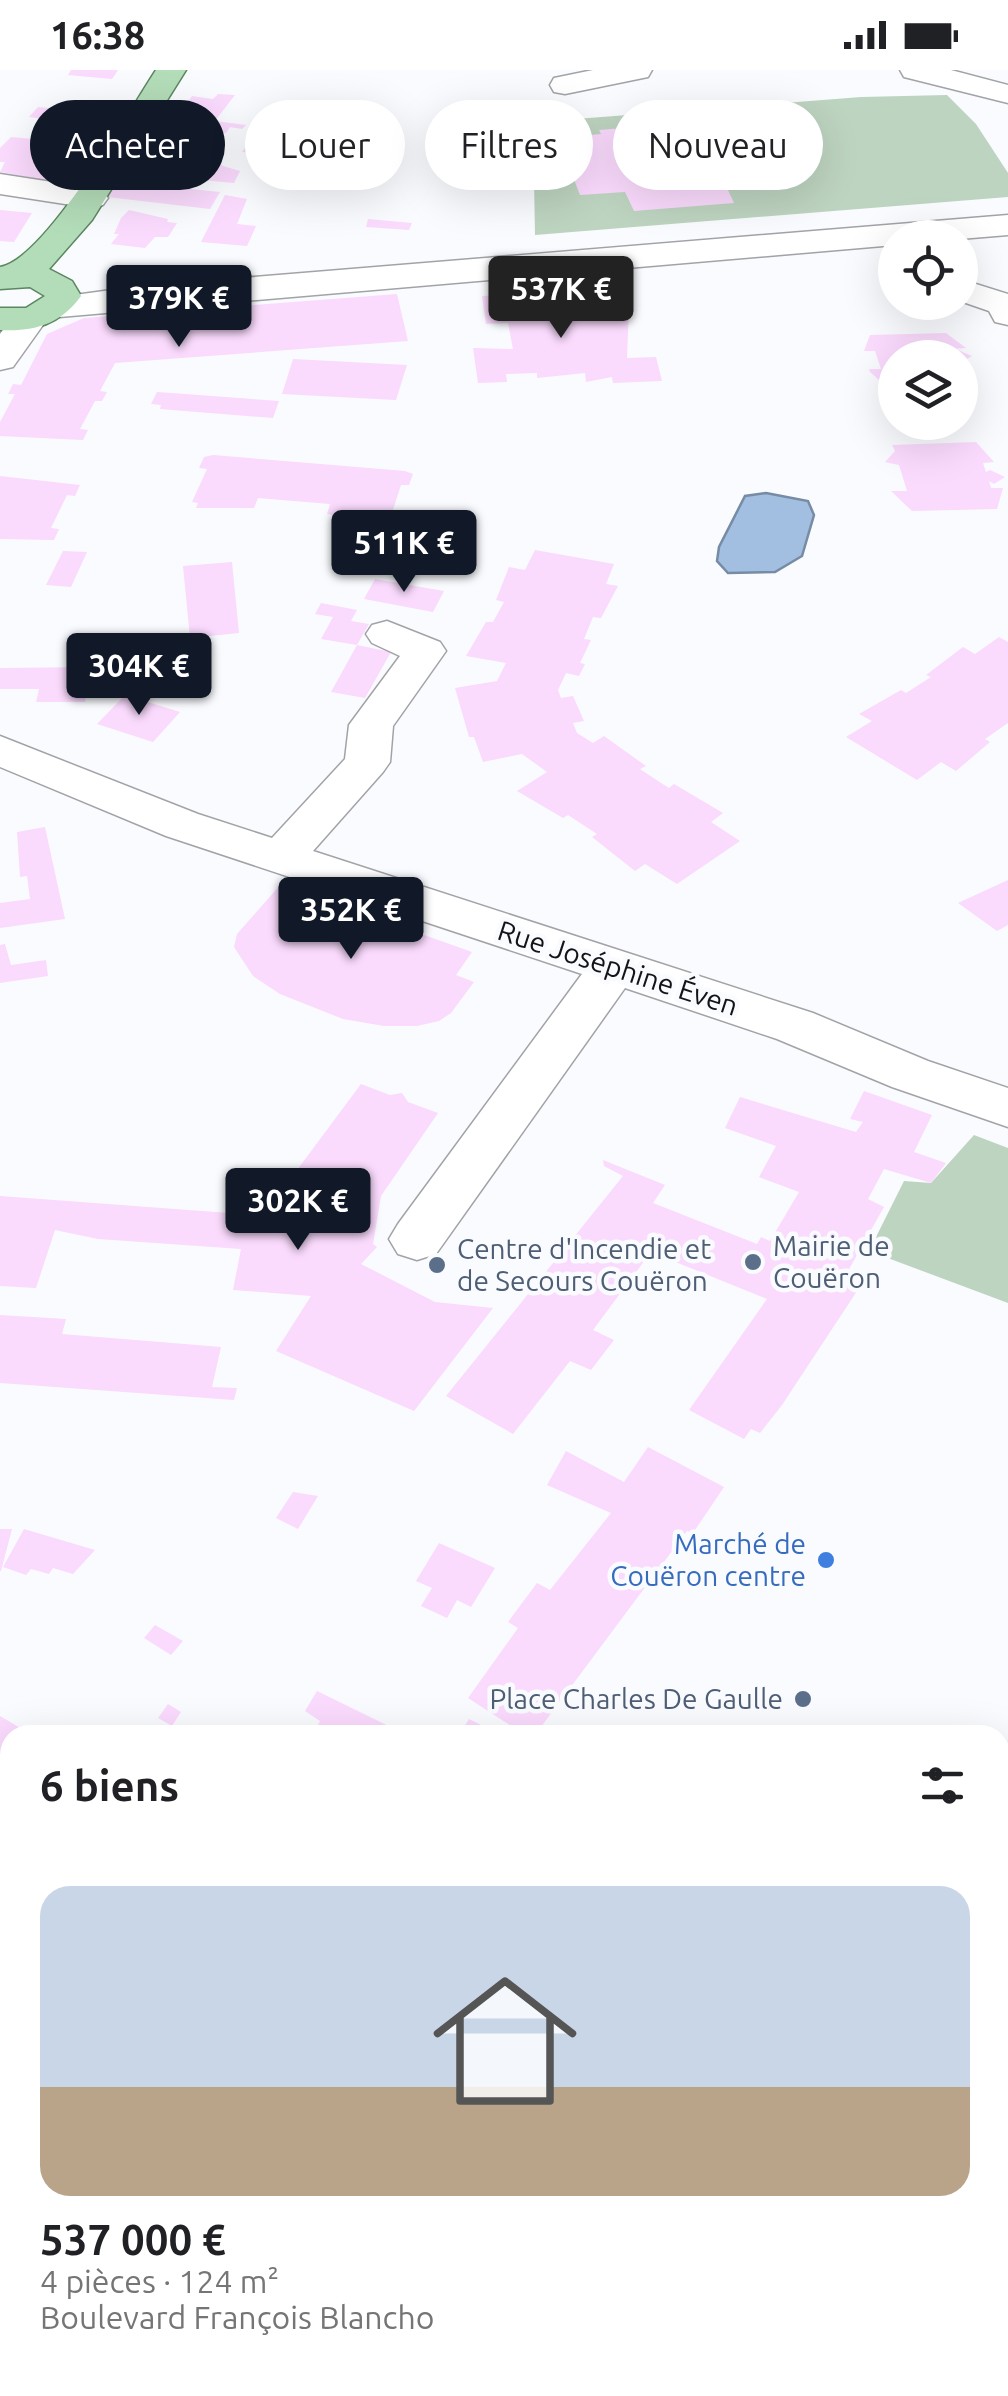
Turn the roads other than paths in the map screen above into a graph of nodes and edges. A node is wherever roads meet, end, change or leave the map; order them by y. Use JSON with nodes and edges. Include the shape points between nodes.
{"nodes":[{"id":1,"x":171,"y":70,"type":"edge"},
{"id":2,"x":637,"y":70,"type":"edge"},
{"id":3,"x":915,"y":70,"type":"edge"},
{"id":4,"x":952,"y":75,"type":"edge"},
{"id":5,"x":565,"y":85,"type":"dead end"},
{"id":6,"x":1008,"y":94,"type":"edge"},
{"id":7,"x":0,"y":184,"type":"edge"},
{"id":8,"x":86,"y":205,"type":"junction"},
{"id":9,"x":1008,"y":214,"type":"edge"},
{"id":10,"x":1008,"y":225,"type":"edge"},
{"id":11,"x":978,"y":228,"type":"edge"},
{"id":12,"x":878,"y":238,"type":"edge"},
{"id":13,"x":9,"y":277,"type":"edge"},
{"id":14,"x":978,"y":295,"type":"edge"},
{"id":15,"x":1003,"y":302,"type":"edge"},
{"id":16,"x":40,"y":303,"type":"edge"},
{"id":17,"x":0,"y":359,"type":"edge"},
{"id":18,"x":387,"y":634,"type":"dead end"},
{"id":19,"x":0,"y":750,"type":"edge"},
{"id":20,"x":281,"y":858,"type":"junction"},
{"id":21,"x":614,"y":966,"type":"junction"},
{"id":22,"x":1008,"y":1108,"type":"edge"},
{"id":23,"x":417,"y":1239,"type":"dead end"}],
"edges":[{"from":1,"to":8,"type":"main road"},
{"from":2,"to":5,"type":"street"},
{"from":3,"to":4,"type":"street"},
{"from":4,"to":6,"type":"street"},
{"from":7,"to":8,"type":"street"},
{"from":8,"to":13,"type":"main road","via":[[41,258]]},
{"from":8,"to":16,"type":"main road"},
{"from":9,"to":16,"type":"street","via":[[101,290]]},
{"from":10,"to":11,"type":"street"},
{"from":12,"to":16,"type":"street"},
{"from":13,"to":16,"type":"main road","via":[[36,276]]},
{"from":14,"to":15,"type":"street"},
{"from":16,"to":17,"type":"street"},
{"from":18,"to":20,"type":"street","via":[[425,651],[372,725],[367,762]]},
{"from":19,"to":20,"type":"street","name":"Rue Joséphine Éven"},
{"from":20,"to":21,"type":"street","name":"Rue Joséphine Éven"},
{"from":21,"to":22,"type":"street","name":"Rue Joséphine Éven"},
{"from":21,"to":23,"type":"street"}]}
